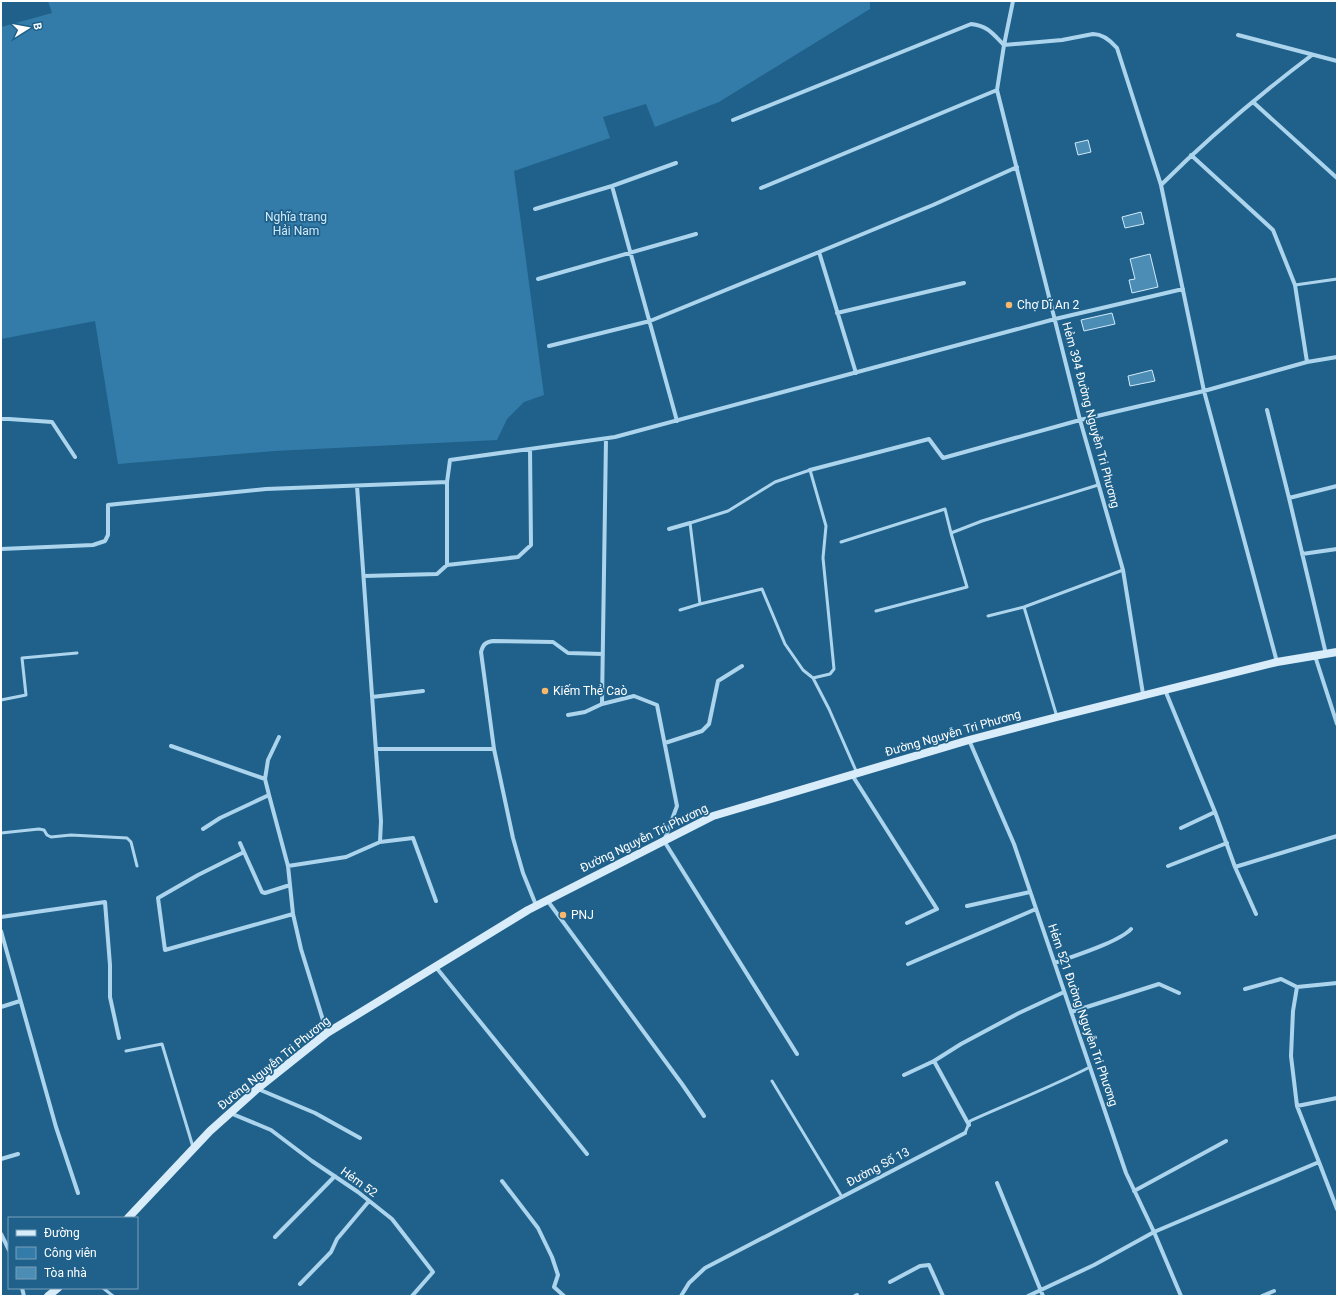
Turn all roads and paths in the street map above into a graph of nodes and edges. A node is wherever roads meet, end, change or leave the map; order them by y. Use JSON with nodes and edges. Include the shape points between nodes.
{"nodes":[{"id":1,"x":1013,"y":1,"type":"edge"},
{"id":2,"x":1238,"y":35,"type":"dead end"},
{"id":3,"x":1004,"y":45,"type":"junction"},
{"id":4,"x":1312,"y":55,"type":"junction"},
{"id":5,"x":1337,"y":61,"type":"edge"},
{"id":6,"x":998,"y":90,"type":"junction"},
{"id":7,"x":1253,"y":102,"type":"junction"},
{"id":8,"x":733,"y":120,"type":"dead end"},
{"id":9,"x":1191,"y":155,"type":"junction"},
{"id":10,"x":676,"y":163,"type":"dead end"},
{"id":11,"x":1016,"y":167,"type":"junction"},
{"id":12,"x":1337,"y":178,"type":"edge"},
{"id":13,"x":1161,"y":185,"type":"junction"},
{"id":14,"x":612,"y":186,"type":"junction"},
{"id":15,"x":761,"y":188,"type":"dead end"},
{"id":16,"x":535,"y":209,"type":"dead end"},
{"id":17,"x":696,"y":234,"type":"dead end"},
{"id":18,"x":818,"y":252,"type":"junction"},
{"id":19,"x":631,"y":253,"type":"junction"},
{"id":20,"x":538,"y":279,"type":"dead end"},
{"id":21,"x":1337,"y":279,"type":"edge"},
{"id":22,"x":964,"y":283,"type":"dead end"},
{"id":23,"x":1294,"y":285,"type":"junction"},
{"id":24,"x":1183,"y":289,"type":"junction"},
{"id":25,"x":837,"y":313,"type":"junction"},
{"id":26,"x":1056,"y":319,"type":"junction"},
{"id":27,"x":650,"y":321,"type":"junction"},
{"id":28,"x":549,"y":346,"type":"dead end"},
{"id":29,"x":1337,"y":357,"type":"edge"},
{"id":30,"x":1307,"y":362,"type":"junction"},
{"id":31,"x":856,"y":373,"type":"junction"},
{"id":32,"x":1204,"y":391,"type":"junction"},
{"id":33,"x":1267,"y":410,"type":"dead end"},
{"id":34,"x":1,"y":420,"type":"edge"},
{"id":35,"x":1080,"y":420,"type":"junction"},
{"id":36,"x":677,"y":421,"type":"junction"},
{"id":37,"x":606,"y":439,"type":"junction"},
{"id":38,"x":530,"y":449,"type":"junction"},
{"id":39,"x":75,"y":456,"type":"dead end"},
{"id":40,"x":810,"y":470,"type":"junction"},
{"id":41,"x":447,"y":482,"type":"junction"},
{"id":42,"x":1098,"y":484,"type":"junction"},
{"id":43,"x":357,"y":486,"type":"junction"},
{"id":44,"x":1337,"y":486,"type":"edge"},
{"id":45,"x":1289,"y":498,"type":"junction"},
{"id":46,"x":690,"y":523,"type":"junction"},
{"id":47,"x":669,"y":529,"type":"dead end"},
{"id":48,"x":951,"y":533,"type":"junction"},
{"id":49,"x":841,"y":542,"type":"dead end"},
{"id":50,"x":1,"y":549,"type":"edge"},
{"id":51,"x":1337,"y":549,"type":"edge"},
{"id":52,"x":1302,"y":554,"type":"junction"},
{"id":53,"x":447,"y":565,"type":"junction"},
{"id":54,"x":1123,"y":570,"type":"junction"},
{"id":55,"x":364,"y":576,"type":"junction"},
{"id":56,"x":700,"y":604,"type":"junction"},
{"id":57,"x":1024,"y":607,"type":"junction"},
{"id":58,"x":680,"y":610,"type":"dead end"},
{"id":59,"x":876,"y":611,"type":"dead end"},
{"id":60,"x":988,"y":616,"type":"dead end"},
{"id":61,"x":1337,"y":652,"type":"edge"},
{"id":62,"x":77,"y":653,"type":"dead end"},
{"id":63,"x":603,"y":654,"type":"junction"},
{"id":64,"x":1326,"y":654,"type":"junction"},
{"id":65,"x":1316,"y":656,"type":"junction"},
{"id":66,"x":1277,"y":662,"type":"junction"},
{"id":67,"x":742,"y":666,"type":"dead end"},
{"id":68,"x":812,"y":678,"type":"junction"},
{"id":69,"x":1165,"y":690,"type":"junction"},
{"id":70,"x":423,"y":691,"type":"dead end"},
{"id":71,"x":1143,"y":694,"type":"junction"},
{"id":72,"x":372,"y":697,"type":"junction"},
{"id":73,"x":1,"y":700,"type":"edge"},
{"id":74,"x":602,"y":704,"type":"junction"},
{"id":75,"x":568,"y":715,"type":"dead end"},
{"id":76,"x":1057,"y":717,"type":"junction"},
{"id":77,"x":1337,"y":724,"type":"edge"},
{"id":78,"x":279,"y":737,"type":"dead end"},
{"id":79,"x":969,"y":740,"type":"junction"},
{"id":80,"x":665,"y":742,"type":"junction"},
{"id":81,"x":171,"y":746,"type":"dead end"},
{"id":82,"x":376,"y":749,"type":"junction"},
{"id":83,"x":494,"y":749,"type":"junction"},
{"id":84,"x":854,"y":774,"type":"junction"},
{"id":85,"x":265,"y":779,"type":"junction"},
{"id":86,"x":268,"y":795,"type":"junction"},
{"id":87,"x":1215,"y":812,"type":"junction"},
{"id":88,"x":1181,"y":828,"type":"dead end"},
{"id":89,"x":203,"y":829,"type":"dead end"},
{"id":90,"x":1,"y":833,"type":"edge"},
{"id":91,"x":1337,"y":836,"type":"edge"},
{"id":92,"x":664,"y":841,"type":"junction"},
{"id":93,"x":380,"y":842,"type":"junction"},
{"id":94,"x":240,"y":843,"type":"dead end"},
{"id":95,"x":1227,"y":843,"type":"junction"},
{"id":96,"x":244,"y":852,"type":"junction"},
{"id":97,"x":137,"y":866,"type":"dead end"},
{"id":98,"x":288,"y":866,"type":"junction"},
{"id":99,"x":1168,"y":866,"type":"dead end"},
{"id":100,"x":1235,"y":867,"type":"junction"},
{"id":101,"x":290,"y":886,"type":"junction"},
{"id":102,"x":1030,"y":892,"type":"junction"},
{"id":103,"x":547,"y":900,"type":"junction"},
{"id":104,"x":436,"y":901,"type":"dead end"},
{"id":105,"x":536,"y":906,"type":"junction"},
{"id":106,"x":967,"y":906,"type":"dead end"},
{"id":107,"x":1036,"y":909,"type":"junction"},
{"id":108,"x":293,"y":914,"type":"junction"},
{"id":109,"x":1256,"y":914,"type":"dead end"},
{"id":110,"x":1,"y":917,"type":"edge"},
{"id":111,"x":907,"y":923,"type":"dead end"},
{"id":112,"x":1131,"y":929,"type":"dead end"},
{"id":113,"x":1,"y":931,"type":"edge"},
{"id":114,"x":1055,"y":963,"type":"junction"},
{"id":115,"x":908,"y":964,"type":"dead end"},
{"id":116,"x":435,"y":966,"type":"junction"},
{"id":117,"x":1337,"y":983,"type":"edge"},
{"id":118,"x":1297,"y":987,"type":"junction"},
{"id":119,"x":1245,"y":989,"type":"dead end"},
{"id":120,"x":1064,"y":992,"type":"junction"},
{"id":121,"x":1179,"y":993,"type":"dead end"},
{"id":122,"x":20,"y":1001,"type":"junction"},
{"id":123,"x":1,"y":1007,"type":"edge"},
{"id":124,"x":1071,"y":1012,"type":"junction"},
{"id":125,"x":327,"y":1033,"type":"junction"},
{"id":126,"x":119,"y":1038,"type":"dead end"},
{"id":127,"x":126,"y":1051,"type":"dead end"},
{"id":128,"x":797,"y":1054,"type":"dead end"},
{"id":129,"x":934,"y":1061,"type":"junction"},
{"id":130,"x":1090,"y":1068,"type":"junction"},
{"id":131,"x":904,"y":1075,"type":"dead end"},
{"id":132,"x":772,"y":1081,"type":"dead end"},
{"id":133,"x":258,"y":1088,"type":"junction"},
{"id":134,"x":1337,"y":1098,"type":"edge"},
{"id":135,"x":1297,"y":1106,"type":"junction"},
{"id":136,"x":230,"y":1113,"type":"junction"},
{"id":137,"x":704,"y":1116,"type":"dead end"},
{"id":138,"x":968,"y":1125,"type":"junction"},
{"id":139,"x":965,"y":1133,"type":"joint"},
{"id":140,"x":360,"y":1138,"type":"dead end"},
{"id":141,"x":1226,"y":1141,"type":"dead end"},
{"id":142,"x":193,"y":1148,"type":"junction"},
{"id":143,"x":18,"y":1154,"type":"dead end"},
{"id":144,"x":587,"y":1154,"type":"dead end"},
{"id":145,"x":1,"y":1159,"type":"edge"},
{"id":146,"x":1319,"y":1162,"type":"junction"},
{"id":147,"x":335,"y":1176,"type":"junction"},
{"id":148,"x":502,"y":1180,"type":"dead end"},
{"id":149,"x":998,"y":1183,"type":"dead end"},
{"id":150,"x":1134,"y":1191,"type":"junction"},
{"id":151,"x":78,"y":1193,"type":"dead end"},
{"id":152,"x":842,"y":1198,"type":"junction"},
{"id":153,"x":369,"y":1201,"type":"junction"},
{"id":154,"x":1337,"y":1208,"type":"edge"},
{"id":155,"x":129,"y":1217,"type":"edge"},
{"id":156,"x":1154,"y":1232,"type":"junction"},
{"id":157,"x":1,"y":1234,"type":"edge"},
{"id":158,"x":275,"y":1237,"type":"dead end"},
{"id":159,"x":8,"y":1248,"type":"edge"},
{"id":160,"x":890,"y":1282,"type":"dead end"},
{"id":161,"x":300,"y":1284,"type":"dead end"},
{"id":162,"x":57,"y":1289,"type":"edge"},
{"id":163,"x":104,"y":1289,"type":"edge"},
{"id":164,"x":1041,"y":1290,"type":"junction"},
{"id":165,"x":1274,"y":1291,"type":"dead end"},
{"id":166,"x":48,"y":1296,"type":"edge"},
{"id":167,"x":113,"y":1296,"type":"edge"},
{"id":168,"x":412,"y":1296,"type":"edge"},
{"id":169,"x":564,"y":1296,"type":"edge"},
{"id":170,"x":682,"y":1296,"type":"edge"},
{"id":171,"x":944,"y":1296,"type":"edge"},
{"id":172,"x":1028,"y":1296,"type":"edge"},
{"id":173,"x":1043,"y":1296,"type":"edge"},
{"id":174,"x":1181,"y":1296,"type":"edge"},
{"id":175,"x":1262,"y":1296,"type":"edge"}],
"edges":[{"from":1,"to":3,"type":"street","name":"Hẻm 394 Đường Nguyễn Tri Phương"},
{"from":2,"to":4,"type":"street"},
{"from":3,"to":6,"type":"street","name":"Hẻm 394 Đường Nguyễn Tri Phương"},
{"from":3,"to":8,"type":"street","via":[[981,25],[971,24]]},
{"from":3,"to":13,"type":"street","via":[[1062,40],[1092,34],[1111,42],[1117,48],[1122,62]]},
{"from":4,"to":5,"type":"street"},
{"from":4,"to":7,"type":"street"},
{"from":6,"to":11,"type":"street","name":"Hẻm 394 Đường Nguyễn Tri Phương"},
{"from":6,"to":15,"type":"street"},
{"from":7,"to":9,"type":"street"},
{"from":7,"to":12,"type":"street"},
{"from":9,"to":13,"type":"street"},
{"from":9,"to":23,"type":"street","via":[[1273,230]]},
{"from":10,"to":14,"type":"street"},
{"from":11,"to":18,"type":"street","via":[[933,205]]},
{"from":11,"to":26,"type":"street","name":"Hẻm 394 Đường Nguyễn Tri Phương"},
{"from":13,"to":24,"type":"street"},
{"from":14,"to":16,"type":"street"},
{"from":14,"to":19,"type":"street"},
{"from":17,"to":19,"type":"street"},
{"from":18,"to":25,"type":"street"},
{"from":18,"to":27,"type":"street"},
{"from":19,"to":20,"type":"street"},
{"from":19,"to":27,"type":"street"},
{"from":21,"to":23,"type":"lane"},
{"from":22,"to":25,"type":"street"},
{"from":23,"to":30,"type":"street"},
{"from":24,"to":26,"type":"street"},
{"from":24,"to":32,"type":"street"},
{"from":25,"to":31,"type":"street"},
{"from":26,"to":31,"type":"street"},
{"from":26,"to":35,"type":"street","name":"Hẻm 394 Đường Nguyễn Tri Phương"},
{"from":27,"to":28,"type":"street"},
{"from":27,"to":36,"type":"street"},
{"from":29,"to":30,"type":"street"},
{"from":30,"to":32,"type":"street"},
{"from":31,"to":36,"type":"street"},
{"from":32,"to":35,"type":"street"},
{"from":32,"to":66,"type":"street"},
{"from":33,"to":45,"type":"street"},
{"from":34,"to":39,"type":"street","via":[[52,422]]},
{"from":35,"to":40,"type":"street","via":[[943,458],[929,439]]},
{"from":35,"to":42,"type":"street","name":"Hẻm 394 Đường Nguyễn Tri Phương"},
{"from":36,"to":37,"type":"street"},
{"from":37,"to":38,"type":"street"},
{"from":37,"to":63,"type":"street"},
{"from":38,"to":41,"type":"street","via":[[450,460]]},
{"from":38,"to":53,"type":"street","via":[[531,545],[518,557]]},
{"from":40,"to":46,"type":"lane","via":[[775,482],[728,512]]},
{"from":40,"to":68,"type":"lane","via":[[826,526],[823,558],[834,669],[830,674]]},
{"from":41,"to":43,"type":"street"},
{"from":41,"to":53,"type":"street"},
{"from":42,"to":48,"type":"lane"},
{"from":42,"to":54,"type":"street","name":"Hẻm 394 Đường Nguyễn Tri Phương"},
{"from":43,"to":50,"type":"street","via":[[266,490],[116,504],[108,506],[108,535],[105,541],[93,545]]},
{"from":43,"to":55,"type":"street"},
{"from":44,"to":45,"type":"street"},
{"from":45,"to":52,"type":"street"},
{"from":46,"to":47,"type":"street"},
{"from":46,"to":56,"type":"lane"},
{"from":48,"to":49,"type":"lane","via":[[945,509]]},
{"from":48,"to":59,"type":"lane","via":[[968,587]]},
{"from":51,"to":52,"type":"street"},
{"from":52,"to":64,"type":"street"},
{"from":53,"to":55,"type":"street","via":[[437,574]]},
{"from":54,"to":57,"type":"lane"},
{"from":54,"to":71,"type":"street","name":"Hẻm 394 Đường Nguyễn Tri Phương"},
{"from":55,"to":72,"type":"street"},
{"from":56,"to":58,"type":"lane"},
{"from":56,"to":68,"type":"lane","via":[[762,589],[785,644],[803,670]]},
{"from":57,"to":60,"type":"lane"},
{"from":57,"to":76,"type":"lane"},
{"from":61,"to":64,"type":"main road","name":"Đường Nguyễn Tri Phương"},
{"from":62,"to":73,"type":"lane","via":[[22,658],[26,695]]},
{"from":63,"to":74,"type":"street"},
{"from":63,"to":83,"type":"street","via":[[568,653],[553,642],[493,641],[482,646]]},
{"from":64,"to":65,"type":"main road","name":"Đường Nguyễn Tri Phương"},
{"from":65,"to":66,"type":"main road","name":"Đường Nguyễn Tri Phương"},
{"from":65,"to":77,"type":"street"},
{"from":66,"to":69,"type":"main road","name":"Đường Nguyễn Tri Phương"},
{"from":67,"to":80,"type":"street","via":[[718,681],[709,724],[702,732]]},
{"from":68,"to":84,"type":"lane","via":[[828,708]]},
{"from":69,"to":71,"type":"main road","name":"Đường Nguyễn Tri Phương"},
{"from":69,"to":87,"type":"street"},
{"from":70,"to":72,"type":"street"},
{"from":71,"to":76,"type":"main road","name":"Đường Nguyễn Tri Phương"},
{"from":72,"to":82,"type":"street"},
{"from":74,"to":75,"type":"street","via":[[585,712]]},
{"from":74,"to":80,"type":"street","via":[[634,696],[657,705]]},
{"from":76,"to":79,"type":"main road","name":"Đường Nguyễn Tri Phương"},
{"from":78,"to":85,"type":"street","via":[[268,760]]},
{"from":79,"to":84,"type":"main road","name":"Đường Nguyễn Tri Phương"},
{"from":79,"to":102,"type":"street","name":"Hẻm 521 Đường Nguyễn Tri Phương","via":[[1014,844]]},
{"from":80,"to":92,"type":"street","via":[[677,806]]},
{"from":81,"to":85,"type":"street"},
{"from":82,"to":83,"type":"street"},
{"from":82,"to":93,"type":"street","via":[[382,821]]},
{"from":83,"to":105,"type":"street","via":[[513,838]]},
{"from":84,"to":92,"type":"main road","name":"Đường Nguyễn Tri Phương","via":[[713,816]]},
{"from":84,"to":111,"type":"street","via":[[937,909]]},
{"from":85,"to":86,"type":"street"},
{"from":86,"to":89,"type":"street"},
{"from":86,"to":98,"type":"street"},
{"from":87,"to":88,"type":"street"},
{"from":87,"to":95,"type":"street"},
{"from":90,"to":97,"type":"lane","via":[[39,829],[51,837],[71,835],[127,838],[131,842]]},
{"from":91,"to":100,"type":"street"},
{"from":92,"to":103,"type":"main road","name":"Đường Nguyễn Tri Phương"},
{"from":92,"to":128,"type":"street"},
{"from":93,"to":98,"type":"street","via":[[346,857]]},
{"from":93,"to":104,"type":"street","via":[[413,838]]},
{"from":94,"to":96,"type":"street"},
{"from":95,"to":99,"type":"street"},
{"from":95,"to":100,"type":"street"},
{"from":96,"to":101,"type":"street","via":[[262,892]]},
{"from":96,"to":108,"type":"street","via":[[158,898],[165,950]]},
{"from":98,"to":101,"type":"street"},
{"from":100,"to":109,"type":"street"},
{"from":101,"to":108,"type":"street"},
{"from":102,"to":106,"type":"street"},
{"from":102,"to":107,"type":"street","name":"Hẻm 521 Đường Nguyễn Tri Phương"},
{"from":103,"to":105,"type":"main road","name":"Đường Nguyễn Tri Phương"},
{"from":103,"to":137,"type":"street"},
{"from":105,"to":116,"type":"main road","name":"Đường Nguyễn Tri Phương"},
{"from":107,"to":114,"type":"street","name":"Hẻm 521 Đường Nguyễn Tri Phương"},
{"from":107,"to":115,"type":"street"},
{"from":108,"to":125,"type":"street","via":[[301,950]]},
{"from":110,"to":126,"type":"street","via":[[105,902],[110,997]]},
{"from":112,"to":114,"type":"street","via":[[1116,939]]},
{"from":113,"to":122,"type":"street"},
{"from":114,"to":120,"type":"street","name":"Hẻm 521 Đường Nguyễn Tri Phương"},
{"from":116,"to":125,"type":"main road","name":"Đường Nguyễn Tri Phương"},
{"from":116,"to":144,"type":"street"},
{"from":117,"to":118,"type":"street"},
{"from":118,"to":119,"type":"street","via":[[1281,979]]},
{"from":118,"to":135,"type":"street","via":[[1291,1056]]},
{"from":120,"to":124,"type":"street","name":"Hẻm 521 Đường Nguyễn Tri Phương"},
{"from":120,"to":129,"type":"street","via":[[1019,1013]]},
{"from":121,"to":124,"type":"street","via":[[1159,984]]},
{"from":122,"to":123,"type":"street"},
{"from":122,"to":151,"type":"street"},
{"from":124,"to":130,"type":"street","name":"Hẻm 521 Đường Nguyễn Tri Phương"},
{"from":125,"to":133,"type":"main road","name":"Đường Nguyễn Tri Phương"},
{"from":127,"to":142,"type":"lane","via":[[162,1044]]},
{"from":129,"to":131,"type":"street"},
{"from":129,"to":138,"type":"street"},
{"from":130,"to":138,"type":"lane","via":[[970,1121]]},
{"from":130,"to":150,"type":"street","name":"Hẻm 521 Đường Nguyễn Tri Phương"},
{"from":132,"to":152,"type":"lane"},
{"from":133,"to":136,"type":"main road","name":"Đường Nguyễn Tri Phương"},
{"from":133,"to":140,"type":"street","via":[[315,1113]]},
{"from":134,"to":135,"type":"street"},
{"from":135,"to":146,"type":"street"},
{"from":136,"to":142,"type":"main road","name":"Đường Nguyễn Tri Phương"},
{"from":136,"to":147,"type":"street","name":"Hẻm 52","via":[[271,1130]]},
{"from":138,"to":139,"type":"lane","name":"Đường Số 13"},
{"from":139,"to":152,"type":"street","name":"Đường Số 13"},
{"from":141,"to":150,"type":"street"},
{"from":142,"to":155,"type":"main road","name":"Đường Nguyễn Tri Phương"},
{"from":143,"to":145,"type":"street"},
{"from":146,"to":154,"type":"street"},
{"from":146,"to":156,"type":"street"},
{"from":147,"to":153,"type":"street","name":"Hẻm 52"},
{"from":147,"to":158,"type":"street"},
{"from":148,"to":169,"type":"street","via":[[538,1228],[558,1275],[554,1288]]},
{"from":149,"to":164,"type":"street"},
{"from":150,"to":156,"type":"street","name":"Hẻm 521 Đường Nguyễn Tri Phương"},
{"from":152,"to":170,"type":"street","name":"Đường Số 13","via":[[705,1268],[689,1283]]},
{"from":153,"to":161,"type":"street","via":[[337,1239],[332,1252]]},
{"from":153,"to":168,"type":"street","name":"Hẻm 52","via":[[392,1219],[433,1272]]},
{"from":156,"to":164,"type":"street"},
{"from":156,"to":174,"type":"street","name":"Hẻm 521 Đường Nguyễn Tri Phương"},
{"from":157,"to":159,"type":"street"},
{"from":160,"to":171,"type":"street","via":[[920,1266],[929,1265]]},
{"from":162,"to":166,"type":"main road"},
{"from":163,"to":167,"type":"lane"},
{"from":164,"to":172,"type":"street"},
{"from":164,"to":173,"type":"street"},
{"from":165,"to":175,"type":"street"}]}
